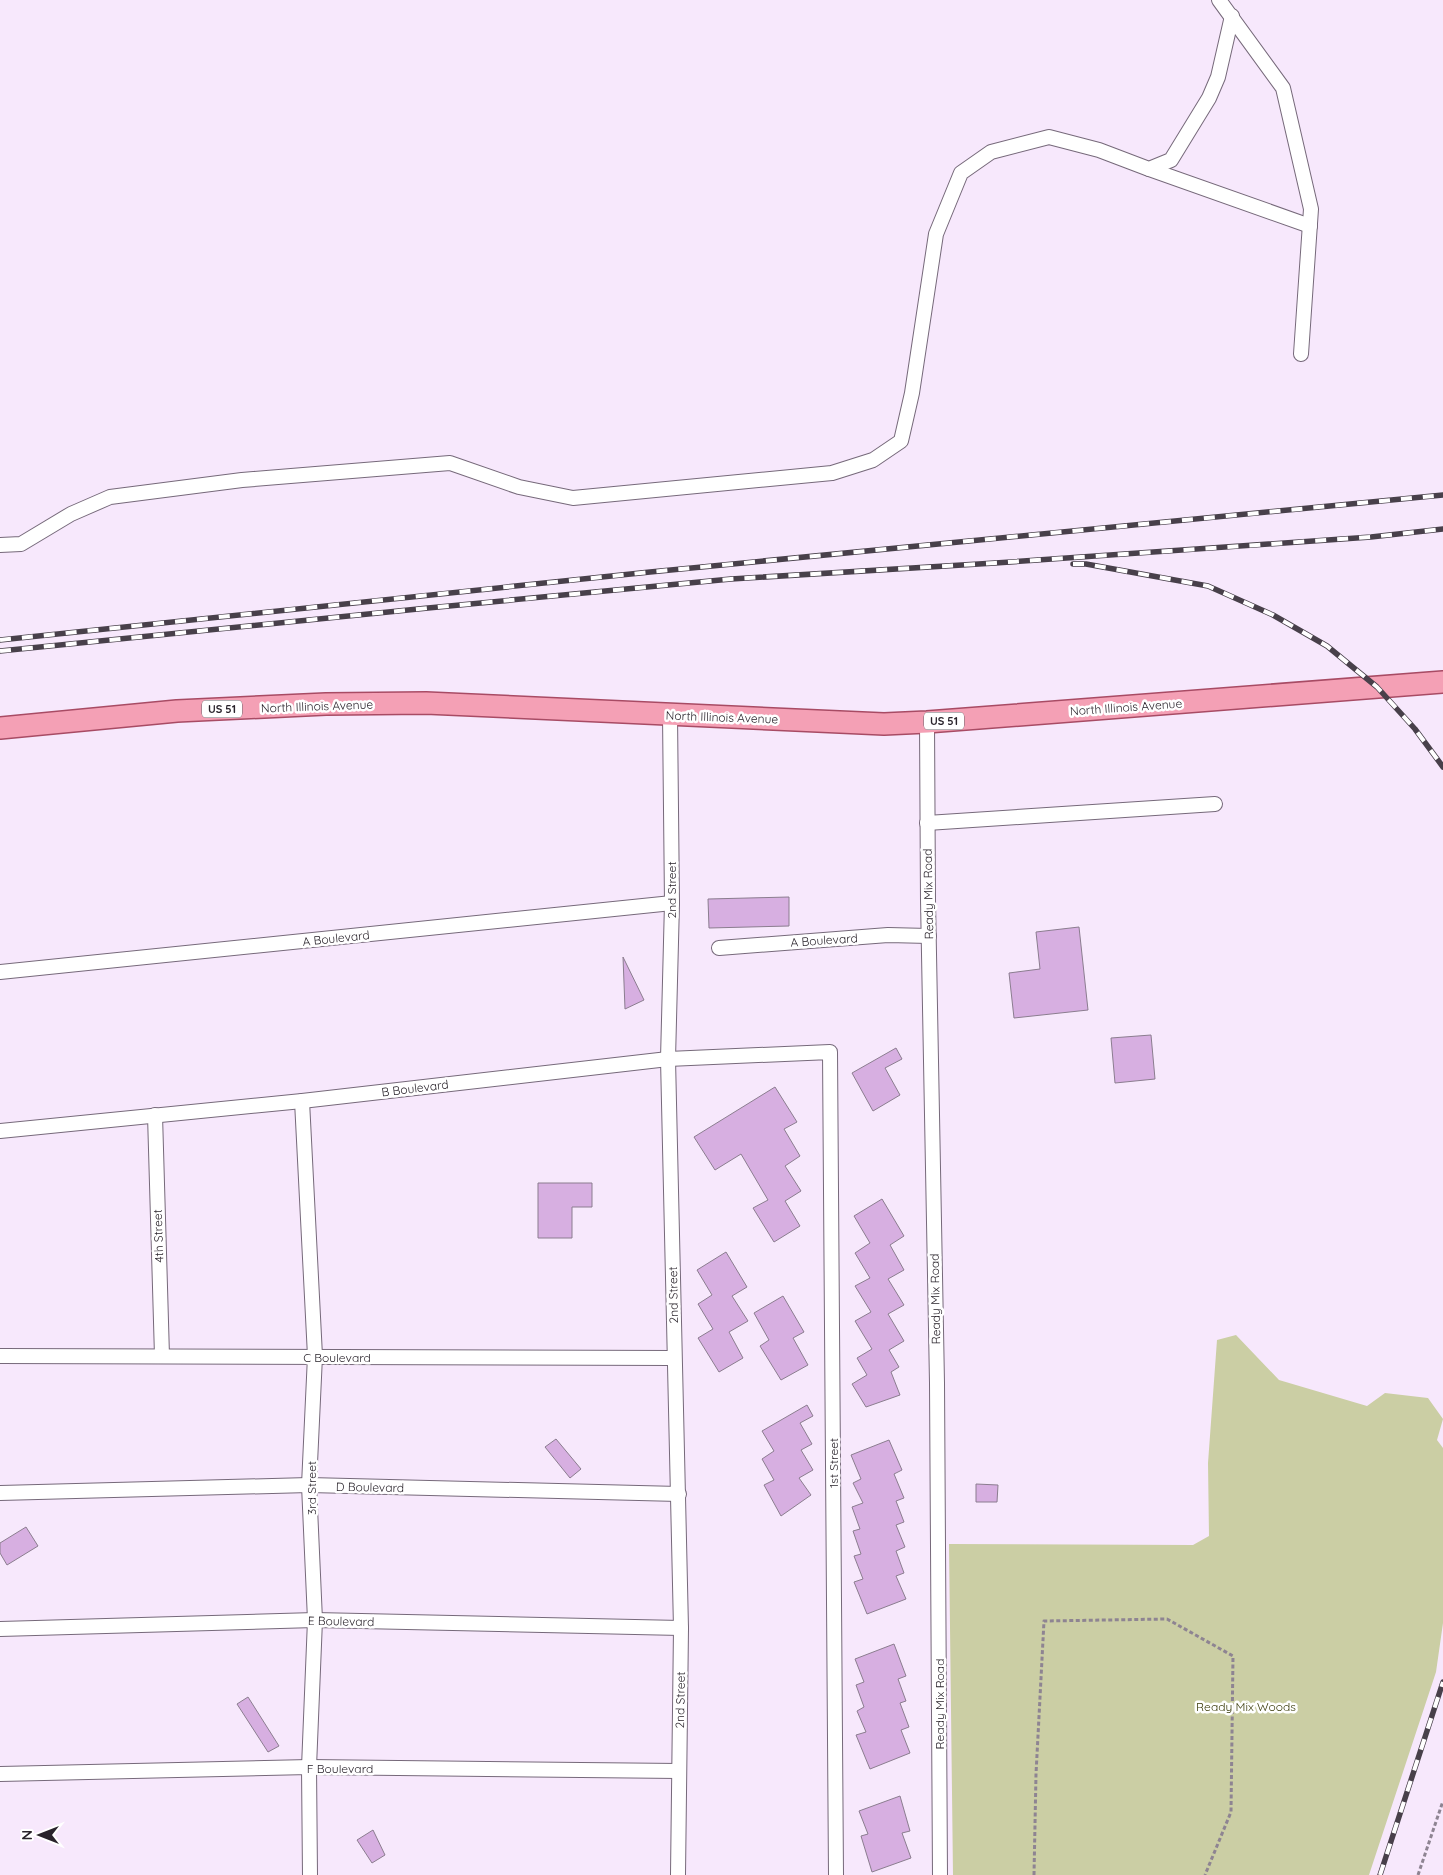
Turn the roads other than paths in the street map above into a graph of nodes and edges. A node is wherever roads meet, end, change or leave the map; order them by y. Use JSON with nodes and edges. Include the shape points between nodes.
{"nodes":[{"id":1,"x":1219,"y":0,"type":"edge"},
{"id":2,"x":1232,"y":16,"type":"junction"},
{"id":3,"x":1149,"y":169,"type":"junction"},
{"id":4,"x":1310,"y":226,"type":"junction"},
{"id":5,"x":1301,"y":354,"type":"dead end"},
{"id":6,"x":0,"y":545,"type":"edge"},
{"id":7,"x":1443,"y":682,"type":"edge"},
{"id":8,"x":670,"y":715,"type":"junction"},
{"id":9,"x":927,"y":722,"type":"junction"},
{"id":10,"x":0,"y":728,"type":"edge"},
{"id":11,"x":1215,"y":804,"type":"dead end"},
{"id":12,"x":927,"y":823,"type":"junction"},
{"id":13,"x":672,"y":903,"type":"junction"},
{"id":14,"x":929,"y":936,"type":"junction"},
{"id":15,"x":719,"y":948,"type":"dead end"},
{"id":16,"x":0,"y":972,"type":"edge"},
{"id":17,"x":830,"y":1052,"type":"joint"},
{"id":18,"x":668,"y":1058,"type":"junction"},
{"id":19,"x":302,"y":1101,"type":"junction"},
{"id":20,"x":155,"y":1115,"type":"junction"},
{"id":21,"x":0,"y":1131,"type":"edge"},
{"id":22,"x":0,"y":1356,"type":"edge"},
{"id":23,"x":162,"y":1356,"type":"junction"},
{"id":24,"x":315,"y":1356,"type":"junction"},
{"id":25,"x":674,"y":1358,"type":"junction"},
{"id":26,"x":309,"y":1485,"type":"junction"},
{"id":27,"x":0,"y":1493,"type":"edge"},
{"id":28,"x":679,"y":1494,"type":"junction"},
{"id":29,"x":315,"y":1620,"type":"junction"},
{"id":30,"x":681,"y":1628,"type":"junction"},
{"id":31,"x":0,"y":1629,"type":"edge"},
{"id":32,"x":309,"y":1767,"type":"junction"},
{"id":33,"x":679,"y":1770,"type":"junction"},
{"id":34,"x":0,"y":1774,"type":"edge"},
{"id":35,"x":310,"y":1875,"type":"edge"},
{"id":36,"x":678,"y":1875,"type":"edge"},
{"id":37,"x":836,"y":1875,"type":"edge"},
{"id":38,"x":940,"y":1875,"type":"edge"}],
"edges":[{"from":1,"to":2,"type":"street"},
{"from":2,"to":3,"type":"street","via":[[1218,77],[1209,98],[1171,160]]},
{"from":2,"to":4,"type":"street","via":[[1283,88],[1311,209]]},
{"from":3,"to":4,"type":"street"},
{"from":3,"to":6,"type":"street","via":[[1099,150],[1049,137],[991,152],[960,173],[936,234],[912,393],[901,441],[873,460],[832,473],[572,498],[519,487],[450,463],[242,480],[110,497],[71,514],[21,544]]},
{"from":4,"to":5,"type":"street"},
{"from":7,"to":9,"type":"main road","name":"North Illinois Avenue","number":"US 51"},
{"from":8,"to":9,"type":"main road","name":"North Illinois Avenue","number":"US 51","via":[[884,724]]},
{"from":8,"to":10,"type":"main road","name":"North Illinois Avenue","number":"US 51","via":[[426,702],[177,711]]},
{"from":8,"to":13,"type":"street","name":"2nd Street"},
{"from":9,"to":12,"type":"street","name":"Ready Mix Road"},
{"from":11,"to":12,"type":"street"},
{"from":12,"to":14,"type":"street","name":"Ready Mix Road"},
{"from":13,"to":16,"type":"street","name":"A Boulevard"},
{"from":13,"to":18,"type":"street","name":"2nd Street"},
{"from":14,"to":15,"type":"street","name":"A Boulevard","via":[[888,935]]},
{"from":14,"to":38,"type":"street","name":"Ready Mix Road","via":[[937,1403]]},
{"from":17,"to":18,"type":"street","name":"B Boulevard"},
{"from":17,"to":37,"type":"street","name":"1st Street"},
{"from":18,"to":19,"type":"street","name":"B Boulevard"},
{"from":18,"to":25,"type":"street","name":"2nd Street"},
{"from":19,"to":20,"type":"street","name":"B Boulevard"},
{"from":19,"to":24,"type":"street","name":"3rd Street"},
{"from":20,"to":21,"type":"street","name":"B Boulevard"},
{"from":20,"to":23,"type":"street","name":"4th Street"},
{"from":22,"to":23,"type":"street","name":"C Boulevard"},
{"from":23,"to":24,"type":"street","name":"C Boulevard"},
{"from":24,"to":25,"type":"street","name":"C Boulevard"},
{"from":24,"to":26,"type":"street","name":"3rd Street"},
{"from":25,"to":28,"type":"street","name":"2nd Street"},
{"from":26,"to":27,"type":"street","name":"D Boulevard"},
{"from":26,"to":28,"type":"street","name":"D Boulevard"},
{"from":26,"to":29,"type":"street","name":"3rd Street"},
{"from":28,"to":30,"type":"street","name":"2nd Street"},
{"from":29,"to":30,"type":"street","name":"E Boulevard"},
{"from":29,"to":31,"type":"street","name":"E Boulevard"},
{"from":29,"to":32,"type":"street","name":"3rd Street"},
{"from":30,"to":33,"type":"street","name":"2nd Street"},
{"from":32,"to":33,"type":"street","name":"F Boulevard"},
{"from":32,"to":34,"type":"street","name":"F Boulevard"},
{"from":32,"to":35,"type":"street","name":"3rd Street"},
{"from":33,"to":36,"type":"street","name":"2nd Street"}]}
